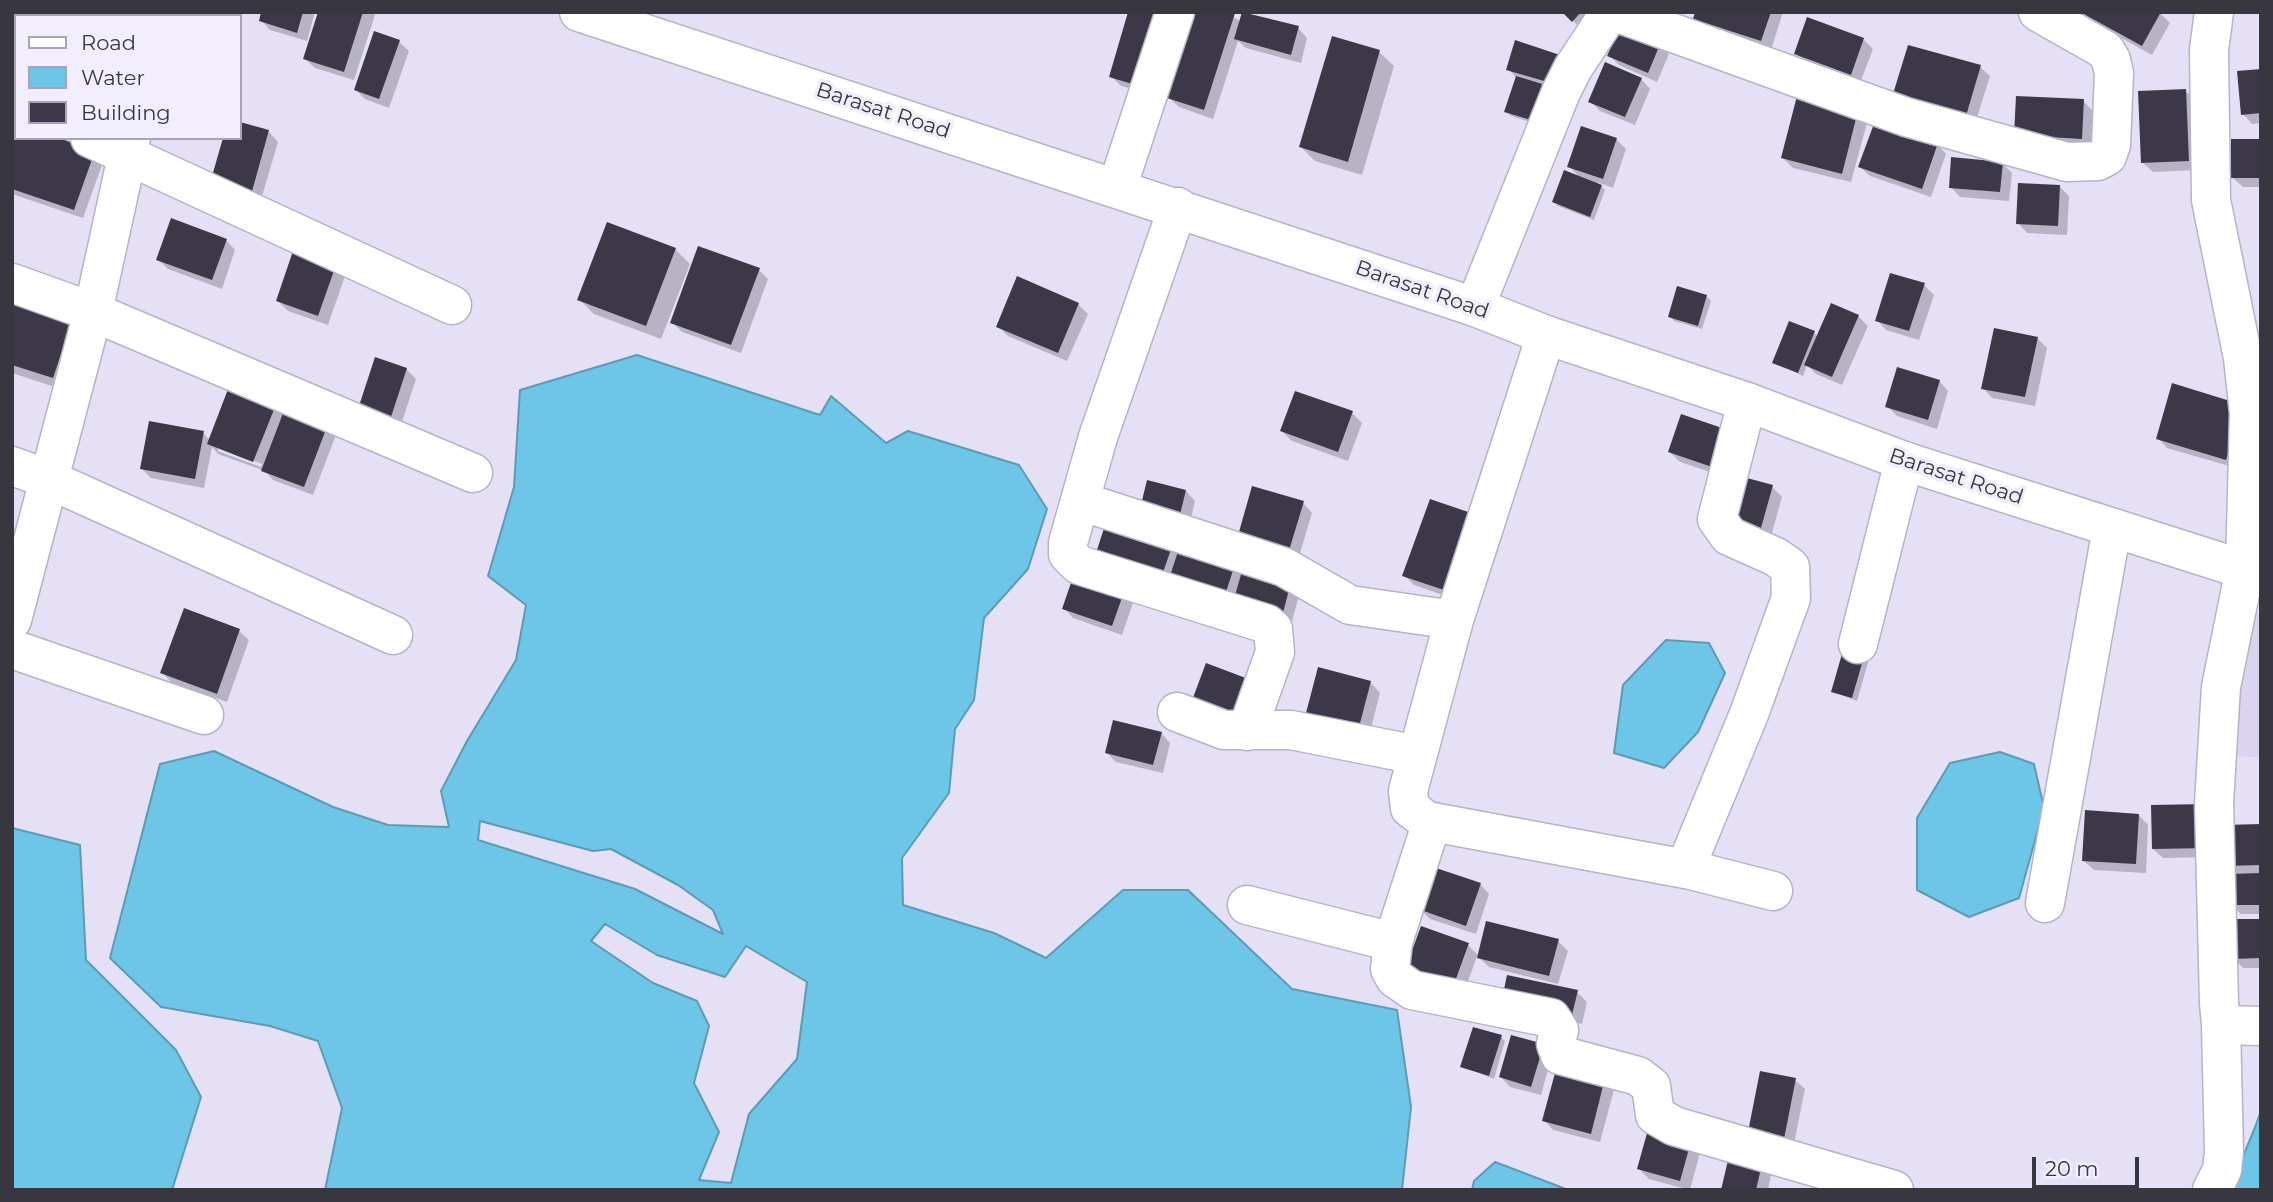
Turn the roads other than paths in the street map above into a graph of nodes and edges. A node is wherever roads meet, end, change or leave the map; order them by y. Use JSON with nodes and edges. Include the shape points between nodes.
{"nodes":[{"id":1,"x":579,"y":12,"type":"edge"},
{"id":2,"x":1175,"y":12,"type":"edge"},
{"id":3,"x":1612,"y":12,"type":"edge"},
{"id":4,"x":2038,"y":12,"type":"edge"},
{"id":5,"x":2214,"y":12,"type":"edge"},
{"id":6,"x":100,"y":140,"type":"edge"},
{"id":7,"x":129,"y":146,"type":"edge"},
{"id":8,"x":1116,"y":188,"type":"junction"},
{"id":9,"x":1178,"y":207,"type":"junction"},
{"id":10,"x":12,"y":283,"type":"edge"},
{"id":11,"x":452,"y":306,"type":"dead end"},
{"id":12,"x":1475,"y":307,"type":"junction"},
{"id":13,"x":93,"y":312,"type":"junction"},
{"id":14,"x":1546,"y":335,"type":"junction"},
{"id":15,"x":1747,"y":401,"type":"junction"},
{"id":16,"x":1904,"y":461,"type":"junction"},
{"id":17,"x":12,"y":466,"type":"edge"},
{"id":18,"x":473,"y":473,"type":"dead end"},
{"id":19,"x":48,"y":479,"type":"junction"},
{"id":20,"x":1080,"y":501,"type":"junction"},
{"id":21,"x":2112,"y":528,"type":"junction"},
{"id":22,"x":2253,"y":572,"type":"edge"},
{"id":23,"x":12,"y":620,"type":"edge"},
{"id":24,"x":1454,"y":620,"type":"junction"},
{"id":25,"x":393,"y":635,"type":"dead end"},
{"id":26,"x":1858,"y":645,"type":"dead end"},
{"id":27,"x":12,"y":649,"type":"edge"},
{"id":28,"x":1177,"y":712,"type":"dead end"},
{"id":29,"x":204,"y":715,"type":"dead end"},
{"id":30,"x":1247,"y":731,"type":"junction"},
{"id":31,"x":1417,"y":755,"type":"junction"},
{"id":32,"x":1427,"y":821,"type":"junction"},
{"id":33,"x":1685,"y":869,"type":"junction"},
{"id":34,"x":1773,"y":891,"type":"dead end"},
{"id":35,"x":2045,"y":903,"type":"dead end"},
{"id":36,"x":1247,"y":905,"type":"dead end"},
{"id":37,"x":1393,"y":942,"type":"junction"},
{"id":38,"x":2221,"y":1025,"type":"junction"},
{"id":39,"x":2261,"y":1026,"type":"edge"},
{"id":40,"x":1894,"y":1190,"type":"edge"},
{"id":41,"x":2212,"y":1190,"type":"edge"}],
"edges":[{"from":1,"to":8,"type":"street","name":"Barasat Road"},
{"from":2,"to":8,"type":"street"},
{"from":3,"to":4,"type":"street","via":[[1906,117],[2067,162],[2098,161],[2107,156],[2111,145],[2112,60],[2105,50]]},
{"from":3,"to":12,"type":"street","via":[[1573,68]]},
{"from":5,"to":22,"type":"street","via":[[2209,50],[2209,177],[2243,358]]},
{"from":6,"to":7,"type":"street"},
{"from":7,"to":11,"type":"street"},
{"from":7,"to":13,"type":"street"},
{"from":8,"to":9,"type":"street","name":"Barasat Road"},
{"from":9,"to":12,"type":"street","name":"Barasat Road"},
{"from":9,"to":20,"type":"street"},
{"from":10,"to":13,"type":"street"},
{"from":12,"to":14,"type":"street","name":"Barasat Road"},
{"from":13,"to":18,"type":"street"},
{"from":13,"to":19,"type":"street"},
{"from":14,"to":15,"type":"street","name":"Barasat Road"},
{"from":14,"to":24,"type":"street"},
{"from":15,"to":16,"type":"street","name":"Barasat Road"},
{"from":15,"to":33,"type":"street","via":[[1717,519],[1729,536],[1790,567],[1791,598]]},
{"from":16,"to":21,"type":"street","name":"Barasat Road"},
{"from":16,"to":26,"type":"street"},
{"from":17,"to":19,"type":"street"},
{"from":19,"to":23,"type":"street"},
{"from":19,"to":25,"type":"street"},
{"from":20,"to":24,"type":"street","via":[[1284,567],[1350,605]]},
{"from":20,"to":30,"type":"street","via":[[1068,543],[1071,560],[1273,629],[1275,652]]},
{"from":21,"to":22,"type":"street","name":"Barasat Road"},
{"from":21,"to":35,"type":"street"},
{"from":22,"to":38,"type":"street","via":[[2221,687],[2214,803]]},
{"from":24,"to":31,"type":"street"},
{"from":27,"to":29,"type":"street"},
{"from":28,"to":30,"type":"street","via":[[1224,730]]},
{"from":30,"to":31,"type":"street","via":[[1291,730]]},
{"from":31,"to":32,"type":"street","via":[[1407,800]]},
{"from":32,"to":33,"type":"street"},
{"from":32,"to":37,"type":"street","via":[[1428,834]]},
{"from":33,"to":34,"type":"street"},
{"from":36,"to":37,"type":"street"},
{"from":37,"to":40,"type":"street","via":[[1390,969],[1404,986],[1551,1018],[1559,1030],[1556,1044],[1560,1055],[1638,1076],[1651,1086],[1659,1119]]},
{"from":38,"to":39,"type":"street"},
{"from":38,"to":41,"type":"street","via":[[2224,1152],[2222,1170]]}]}
